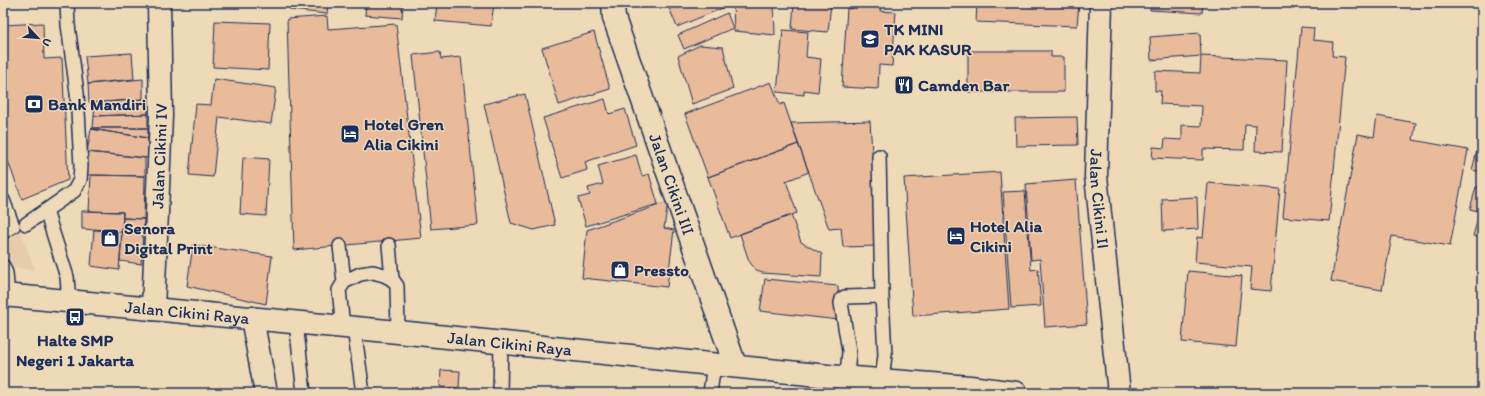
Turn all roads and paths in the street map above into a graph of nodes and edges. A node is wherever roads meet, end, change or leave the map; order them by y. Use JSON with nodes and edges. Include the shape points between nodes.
{"nodes":[{"id":1,"x":67,"y":3,"type":"edge"},
{"id":2,"x":159,"y":3,"type":"edge"},
{"id":3,"x":613,"y":3,"type":"edge"},
{"id":4,"x":1101,"y":3,"type":"edge"},
{"id":5,"x":879,"y":156,"type":"dead end"},
{"id":6,"x":3,"y":200,"type":"edge"},
{"id":7,"x":46,"y":211,"type":"junction"},
{"id":8,"x":26,"y":224,"type":"dead end"},
{"id":9,"x":3,"y":232,"type":"edge"},
{"id":10,"x":389,"y":245,"type":"dead end"},
{"id":11,"x":340,"y":246,"type":"dead end"},
{"id":12,"x":3,"y":266,"type":"edge"},
{"id":13,"x":392,"y":279,"type":"junction"},
{"id":14,"x":344,"y":282,"type":"junction"},
{"id":15,"x":6,"y":296,"type":"edge"},
{"id":16,"x":882,"y":296,"type":"junction"},
{"id":17,"x":69,"y":302,"type":"junction"},
{"id":18,"x":153,"y":308,"type":"junction"},
{"id":19,"x":252,"y":318,"type":"junction"},
{"id":20,"x":296,"y":323,"type":"junction"},
{"id":21,"x":348,"y":328,"type":"junction"},
{"id":22,"x":398,"y":332,"type":"junction"},
{"id":23,"x":501,"y":342,"type":"junction"},
{"id":24,"x":724,"y":365,"type":"junction"},
{"id":25,"x":847,"y":377,"type":"junction"},
{"id":26,"x":882,"y":380,"type":"junction"},
{"id":27,"x":968,"y":390,"type":"edge"},
{"id":28,"x":266,"y":393,"type":"edge"},
{"id":29,"x":304,"y":393,"type":"edge"},
{"id":30,"x":363,"y":393,"type":"edge"},
{"id":31,"x":500,"y":393,"type":"edge"},
{"id":32,"x":710,"y":393,"type":"edge"},
{"id":33,"x":1016,"y":393,"type":"edge"},
{"id":34,"x":1119,"y":393,"type":"edge"}],
"edges":[{"from":1,"to":7,"type":"lane","via":[[77,93],[80,180],[74,191]]},
{"from":2,"to":18,"type":"street","name":"Jalan Cikini IV","via":[[161,116]]},
{"from":3,"to":24,"type":"street","name":"Jalan Cikini III","via":[[614,18]]},
{"from":4,"to":34,"type":"street","name":"Jalan Cikini II","via":[[1096,176]]},
{"from":5,"to":16,"type":"lane"},
{"from":6,"to":9,"type":"lane","via":[[13,226]]},
{"from":7,"to":8,"type":"lane"},
{"from":7,"to":17,"type":"lane","via":[[66,277]]},
{"from":10,"to":13,"type":"lane"},
{"from":11,"to":14,"type":"lane"},
{"from":12,"to":15,"type":"lane","via":[[6,273]]},
{"from":13,"to":14,"type":"lane","via":[[373,272],[360,274]]},
{"from":13,"to":22,"type":"lane","via":[[397,286]]},
{"from":14,"to":21,"type":"lane","via":[[339,290]]},
{"from":15,"to":17,"type":"street","name":"Jalan Cikini Raya"},
{"from":16,"to":25,"type":"lane","via":[[842,299],[849,351]]},
{"from":16,"to":26,"type":"lane","via":[[885,355]]},
{"from":17,"to":18,"type":"street","name":"Jalan Cikini Raya"},
{"from":18,"to":19,"type":"street","name":"Jalan Cikini Raya"},
{"from":19,"to":20,"type":"street","name":"Jalan Cikini Raya"},
{"from":19,"to":28,"type":"street"},
{"from":20,"to":21,"type":"street","name":"Jalan Cikini Raya"},
{"from":20,"to":29,"type":"lane"},
{"from":21,"to":22,"type":"street","name":"Jalan Cikini Raya"},
{"from":21,"to":30,"type":"lane"},
{"from":22,"to":23,"type":"street","name":"Jalan Cikini Raya"},
{"from":23,"to":24,"type":"street","name":"Jalan Cikini Raya"},
{"from":23,"to":31,"type":"lane"},
{"from":24,"to":25,"type":"street","name":"Jalan Cikini Raya"},
{"from":24,"to":32,"type":"lane"},
{"from":25,"to":26,"type":"street","name":"Jalan Cikini Raya"},
{"from":26,"to":27,"type":"street","name":"Jalan Cikini Raya"},
{"from":27,"to":33,"type":"street","name":"Jalan Cikini Raya"}]}
